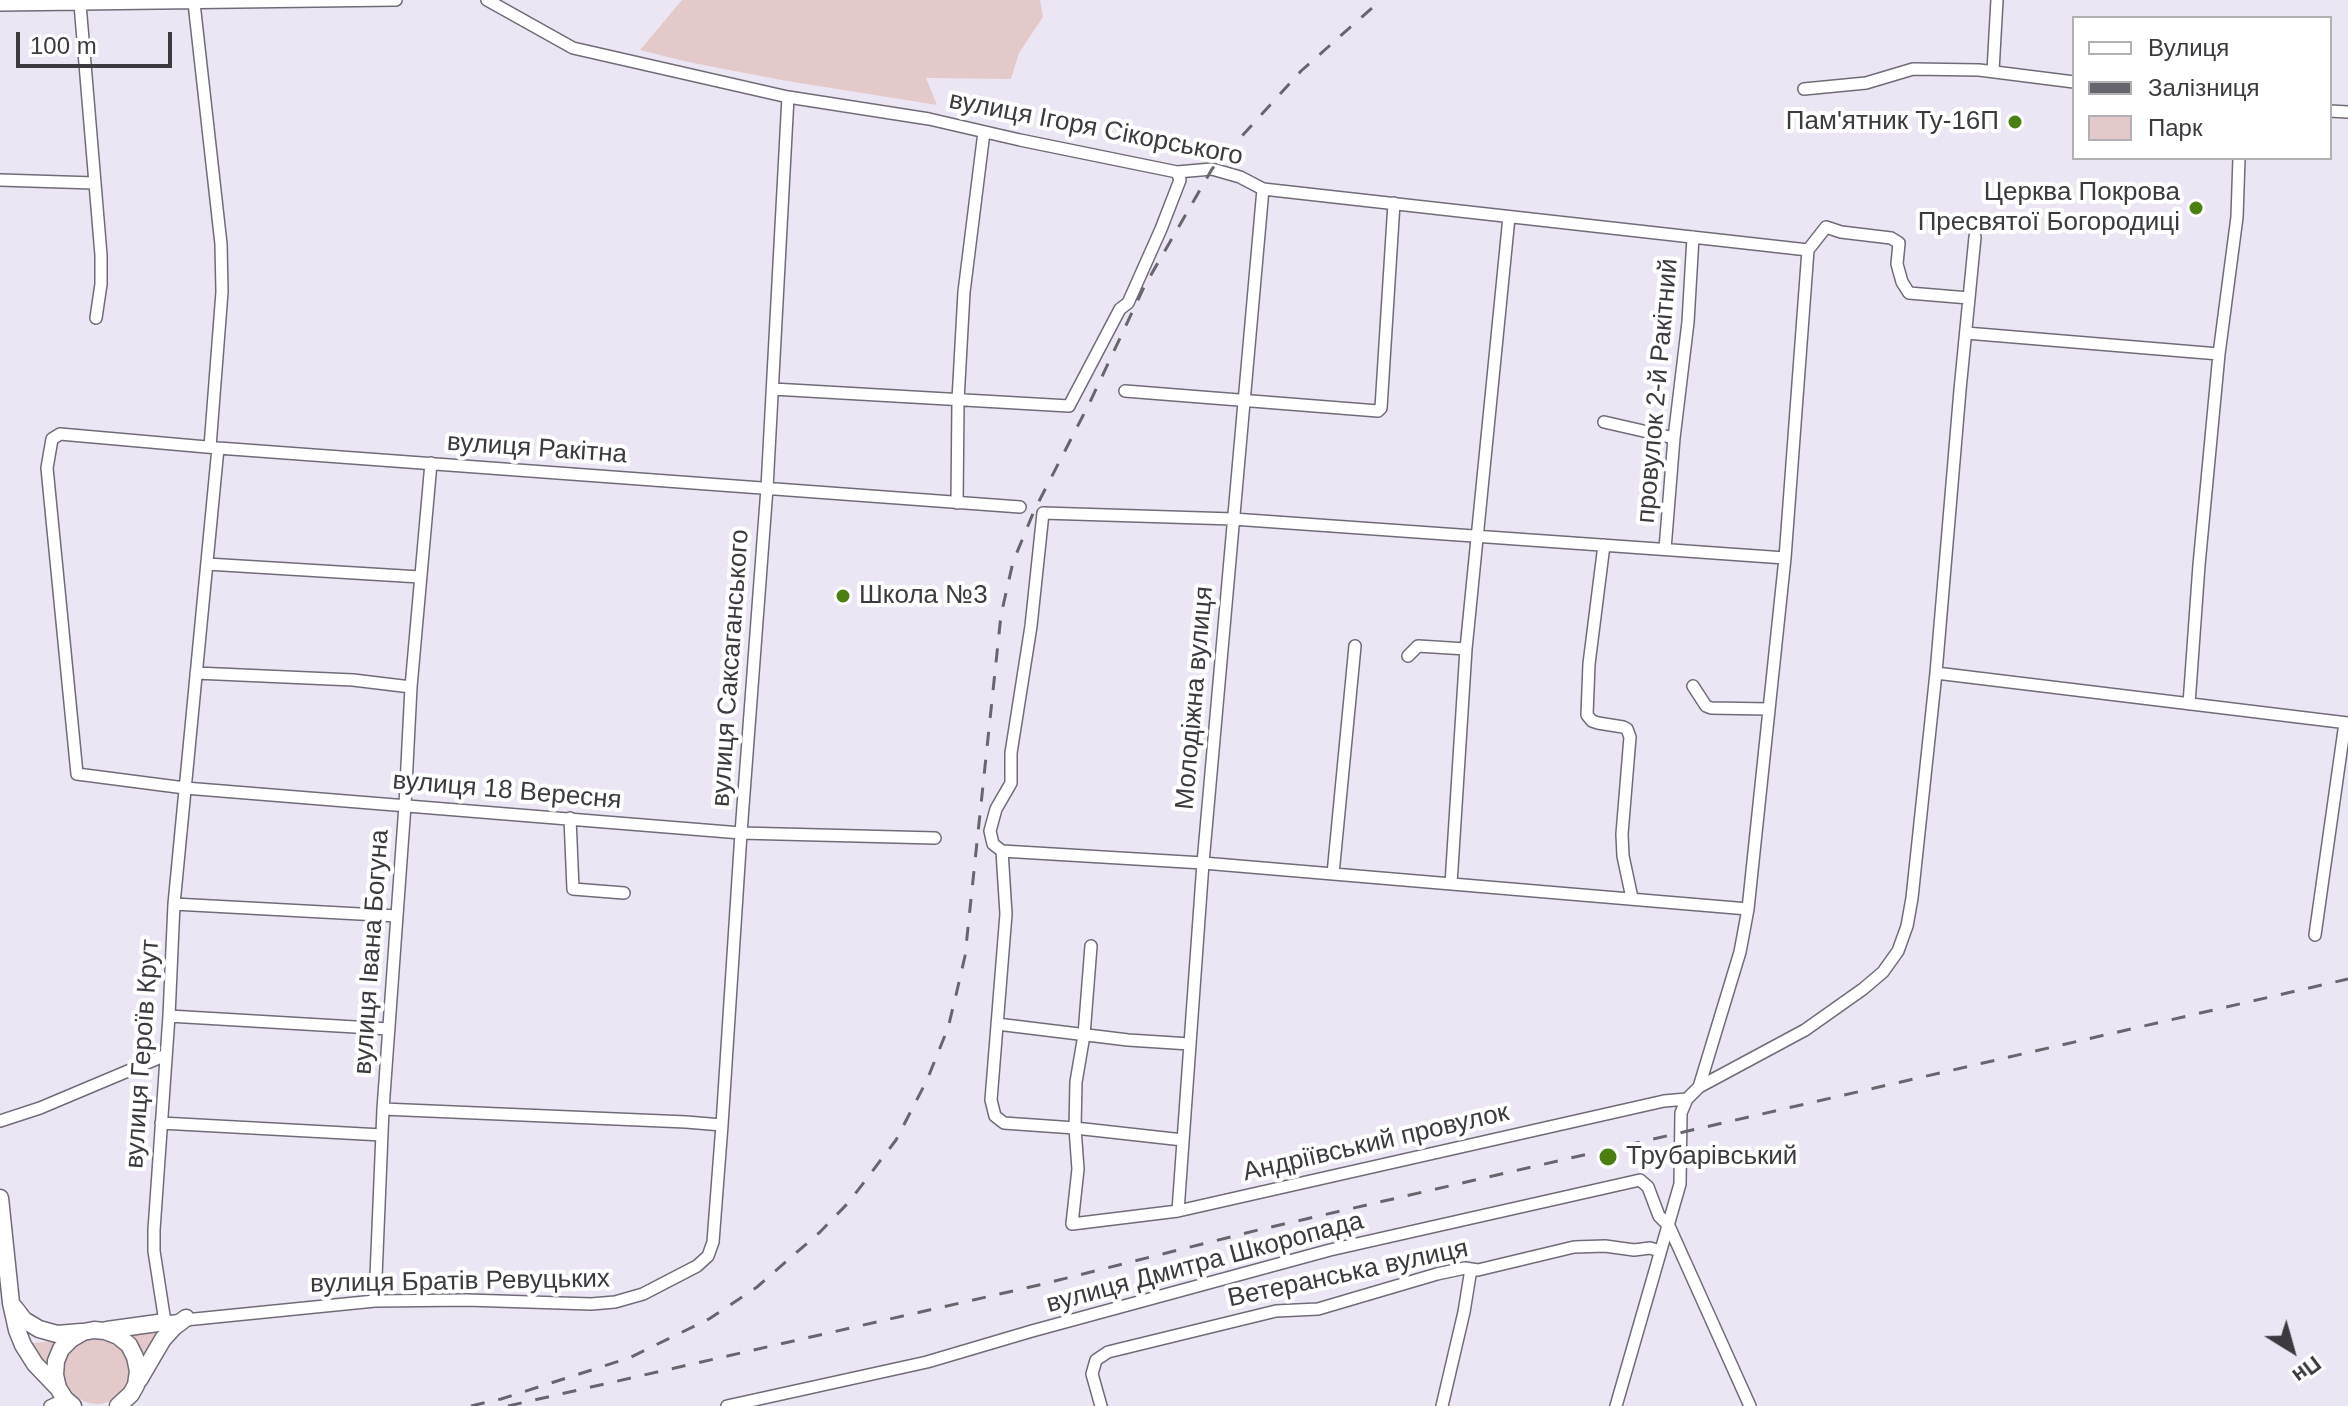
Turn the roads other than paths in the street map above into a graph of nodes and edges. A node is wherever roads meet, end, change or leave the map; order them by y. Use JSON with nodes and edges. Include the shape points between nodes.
{"nodes":[{"id":1,"x":396,"y":0,"type":"edge"},
{"id":2,"x":487,"y":0,"type":"edge"},
{"id":3,"x":1997,"y":0,"type":"edge"},
{"id":4,"x":103,"y":2,"type":"edge"},
{"id":5,"x":194,"y":3,"type":"junction"},
{"id":6,"x":80,"y":4,"type":"junction"},
{"id":7,"x":0,"y":5,"type":"edge"},
{"id":8,"x":1993,"y":71,"type":"junction"},
{"id":9,"x":2072,"y":82,"type":"edge"},
{"id":10,"x":1804,"y":89,"type":"dead end"},
{"id":11,"x":788,"y":97,"type":"junction"},
{"id":12,"x":984,"y":132,"type":"junction"},
{"id":13,"x":2239,"y":160,"type":"edge"},
{"id":14,"x":1177,"y":172,"type":"junction"},
{"id":15,"x":0,"y":180,"type":"edge"},
{"id":16,"x":94,"y":183,"type":"junction"},
{"id":17,"x":1263,"y":189,"type":"junction"},
{"id":18,"x":1394,"y":203,"type":"junction"},
{"id":19,"x":1509,"y":217,"type":"junction"},
{"id":20,"x":1693,"y":237,"type":"junction"},
{"id":21,"x":1975,"y":237,"type":"dead end"},
{"id":22,"x":1808,"y":250,"type":"junction"},
{"id":23,"x":1969,"y":298,"type":"junction"},
{"id":24,"x":96,"y":318,"type":"dead end"},
{"id":25,"x":1966,"y":333,"type":"junction"},
{"id":26,"x":2219,"y":354,"type":"junction"},
{"id":27,"x":773,"y":389,"type":"junction"},
{"id":28,"x":1125,"y":391,"type":"dead end"},
{"id":29,"x":958,"y":400,"type":"junction"},
{"id":30,"x":1244,"y":401,"type":"junction"},
{"id":31,"x":1604,"y":422,"type":"dead end"},
{"id":32,"x":1674,"y":438,"type":"junction"},
{"id":33,"x":214,"y":448,"type":"junction"},
{"id":34,"x":431,"y":463,"type":"junction"},
{"id":35,"x":767,"y":488,"type":"junction"},
{"id":36,"x":957,"y":503,"type":"junction"},
{"id":37,"x":1020,"y":507,"type":"dead end"},
{"id":38,"x":1233,"y":519,"type":"junction"},
{"id":39,"x":1478,"y":535,"type":"junction"},
{"id":40,"x":1604,"y":545,"type":"junction"},
{"id":41,"x":1665,"y":549,"type":"junction"},
{"id":42,"x":1785,"y":558,"type":"junction"},
{"id":43,"x":207,"y":564,"type":"junction"},
{"id":44,"x":420,"y":577,"type":"junction"},
{"id":45,"x":1355,"y":646,"type":"dead end"},
{"id":46,"x":1466,"y":649,"type":"junction"},
{"id":47,"x":1408,"y":656,"type":"dead end"},
{"id":48,"x":196,"y":673,"type":"junction"},
{"id":49,"x":1936,"y":673,"type":"junction"},
{"id":50,"x":1693,"y":686,"type":"dead end"},
{"id":51,"x":411,"y":687,"type":"junction"},
{"id":52,"x":2189,"y":704,"type":"junction"},
{"id":53,"x":1769,"y":709,"type":"junction"},
{"id":54,"x":2346,"y":723,"type":"edge"},
{"id":55,"x":77,"y":774,"type":"joint"},
{"id":56,"x":185,"y":788,"type":"junction"},
{"id":57,"x":405,"y":805,"type":"junction"},
{"id":58,"x":570,"y":818,"type":"junction"},
{"id":59,"x":741,"y":833,"type":"junction"},
{"id":60,"x":935,"y":838,"type":"dead end"},
{"id":61,"x":1002,"y":851,"type":"junction"},
{"id":62,"x":1203,"y":863,"type":"junction"},
{"id":63,"x":1333,"y":874,"type":"junction"},
{"id":64,"x":1451,"y":884,"type":"junction"},
{"id":65,"x":624,"y":893,"type":"dead end"},
{"id":66,"x":1632,"y":898,"type":"junction"},
{"id":67,"x":174,"y":904,"type":"junction"},
{"id":68,"x":1748,"y":909,"type":"junction"},
{"id":69,"x":397,"y":916,"type":"junction"},
{"id":70,"x":2315,"y":935,"type":"dead end"},
{"id":71,"x":1091,"y":946,"type":"dead end"},
{"id":72,"x":169,"y":1016,"type":"junction"},
{"id":73,"x":997,"y":1024,"type":"junction"},
{"id":74,"x":389,"y":1029,"type":"junction"},
{"id":75,"x":1084,"y":1035,"type":"junction"},
{"id":76,"x":1190,"y":1044,"type":"junction"},
{"id":77,"x":166,"y":1055,"type":"junction"},
{"id":78,"x":1699,"y":1087,"type":"junction"},
{"id":79,"x":1687,"y":1099,"type":"junction"},
{"id":80,"x":383,"y":1109,"type":"junction"},
{"id":81,"x":0,"y":1121,"type":"edge"},
{"id":82,"x":161,"y":1123,"type":"junction"},
{"id":83,"x":722,"y":1125,"type":"junction"},
{"id":84,"x":1075,"y":1128,"type":"junction"},
{"id":85,"x":382,"y":1135,"type":"junction"},
{"id":86,"x":1183,"y":1140,"type":"junction"},
{"id":87,"x":0,"y":1198,"type":"edge"},
{"id":88,"x":1178,"y":1211,"type":"junction"},
{"id":89,"x":1669,"y":1226,"type":"junction"},
{"id":90,"x":713,"y":1242,"type":"joint"},
{"id":91,"x":1660,"y":1251,"type":"junction"},
{"id":92,"x":1471,"y":1269,"type":"junction"},
{"id":93,"x":375,"y":1301,"type":"junction"},
{"id":94,"x":11,"y":1303,"type":"junction"},
{"id":95,"x":186,"y":1318,"type":"junction"},
{"id":96,"x":165,"y":1322,"type":"junction"},
{"id":97,"x":105,"y":1331,"type":"junction"},
{"id":98,"x":83,"y":1332,"type":"junction"},
{"id":99,"x":136,"y":1385,"type":"junction"},
{"id":100,"x":62,"y":1400,"type":"edge"},
{"id":101,"x":121,"y":1405,"type":"edge"},
{"id":102,"x":727,"y":1406,"type":"edge"},
{"id":103,"x":1101,"y":1406,"type":"edge"},
{"id":104,"x":1442,"y":1406,"type":"edge"},
{"id":105,"x":1616,"y":1406,"type":"edge"},
{"id":106,"x":1750,"y":1406,"type":"edge"}],
"edges":[{"from":1,"to":5,"type":"street"},
{"from":2,"to":11,"type":"street","name":"вулиця Ігоря Сікорського","via":[[573,48]]},
{"from":3,"to":8,"type":"street"},
{"from":4,"to":5,"type":"street"},
{"from":4,"to":6,"type":"street"},
{"from":5,"to":33,"type":"street","name":"вулиця Героїв Крут","via":[[221,244]]},
{"from":6,"to":7,"type":"street"},
{"from":6,"to":16,"type":"street"},
{"from":8,"to":9,"type":"street"},
{"from":8,"to":10,"type":"street","via":[[1913,69],[1866,83]]},
{"from":11,"to":12,"type":"street","name":"вулиця Ігоря Сікорського"},
{"from":11,"to":27,"type":"street","name":"вулиця Саксаганського"},
{"from":12,"to":14,"type":"street","name":"вулиця Ігоря Сікорського"},
{"from":12,"to":29,"type":"street","via":[[964,292]]},
{"from":13,"to":26,"type":"street"},
{"from":14,"to":17,"type":"street","name":"вулиця Ігоря Сікорського","via":[[1212,169]]},
{"from":14,"to":29,"type":"street","via":[[1180,180],[1128,303],[1069,406]]},
{"from":15,"to":16,"type":"street"},
{"from":16,"to":24,"type":"street","via":[[101,255]]},
{"from":17,"to":18,"type":"street","name":"вулиця Ігоря Сікорського"},
{"from":17,"to":30,"type":"street","name":"Молодіжна вулиця"},
{"from":18,"to":19,"type":"street","name":"вулиця Ігоря Сікорського"},
{"from":18,"to":30,"type":"street","via":[[1381,408]]},
{"from":19,"to":20,"type":"street","name":"вулиця Ігоря Сікорського"},
{"from":19,"to":39,"type":"street"},
{"from":20,"to":22,"type":"street","name":"вулиця Ігоря Сікорського"},
{"from":20,"to":32,"type":"street","name":"провулок 2-й Ракітний"},
{"from":21,"to":23,"type":"street"},
{"from":22,"to":23,"type":"street","via":[[1826,227],[1891,238],[1899,243],[1897,264],[1909,293]]},
{"from":22,"to":42,"type":"street"},
{"from":23,"to":25,"type":"street"},
{"from":25,"to":26,"type":"street"},
{"from":25,"to":49,"type":"street"},
{"from":26,"to":52,"type":"street"},
{"from":27,"to":29,"type":"street"},
{"from":27,"to":35,"type":"street","name":"вулиця Саксаганського"},
{"from":28,"to":30,"type":"street"},
{"from":29,"to":36,"type":"street"},
{"from":30,"to":38,"type":"street","name":"Молодіжна вулиця"},
{"from":31,"to":32,"type":"street"},
{"from":32,"to":41,"type":"street","name":"провулок 2-й Ракітний"},
{"from":33,"to":34,"type":"street","name":"вулиця Ракітна"},
{"from":33,"to":43,"type":"street","name":"вулиця Героїв Крут"},
{"from":33,"to":55,"type":"street","name":"вулиця Ракітна","via":[[60,434],[52,439],[47,468]]},
{"from":34,"to":35,"type":"street","name":"вулиця Ракітна"},
{"from":34,"to":44,"type":"street","name":"вулиця Івана Богуна"},
{"from":35,"to":36,"type":"street","name":"вулиця Ракітна"},
{"from":35,"to":59,"type":"street","name":"вулиця Саксаганського"},
{"from":36,"to":37,"type":"street","name":"вулиця Ракітна"},
{"from":38,"to":39,"type":"street"},
{"from":38,"to":61,"type":"street","via":[[1043,513],[1011,783],[990,831],[993,844]]},
{"from":38,"to":62,"type":"street","name":"Молодіжна вулиця"},
{"from":39,"to":40,"type":"street"},
{"from":39,"to":46,"type":"street"},
{"from":40,"to":41,"type":"street"},
{"from":40,"to":66,"type":"street","via":[[1587,715],[1592,721],[1627,729],[1630,737],[1622,834]]},
{"from":41,"to":42,"type":"street"},
{"from":42,"to":53,"type":"street"},
{"from":43,"to":44,"type":"street"},
{"from":43,"to":48,"type":"street","name":"вулиця Героїв Крут"},
{"from":44,"to":51,"type":"street","name":"вулиця Івана Богуна"},
{"from":45,"to":63,"type":"street"},
{"from":46,"to":47,"type":"street","via":[[1414,642]]},
{"from":46,"to":64,"type":"street"},
{"from":48,"to":51,"type":"street"},
{"from":48,"to":56,"type":"street","name":"вулиця Героїв Крут"},
{"from":49,"to":52,"type":"street"},
{"from":49,"to":78,"type":"street","via":[[1912,898],[1898,951],[1863,989],[1805,1030]]},
{"from":50,"to":53,"type":"street","via":[[1711,708]]},
{"from":51,"to":57,"type":"street","name":"вулиця Івана Богуна"},
{"from":52,"to":54,"type":"street"},
{"from":53,"to":68,"type":"street"},
{"from":54,"to":70,"type":"street"},
{"from":55,"to":56,"type":"street","name":"вулиця 18 Вересня"},
{"from":56,"to":57,"type":"street","name":"вулиця 18 Вересня"},
{"from":56,"to":67,"type":"street","name":"вулиця Героїв Крут"},
{"from":57,"to":58,"type":"street","name":"вулиця 18 Вересня"},
{"from":57,"to":69,"type":"street","name":"вулиця Івана Богуна"},
{"from":58,"to":59,"type":"street","name":"вулиця 18 Вересня"},
{"from":58,"to":65,"type":"street","via":[[573,889]]},
{"from":59,"to":60,"type":"street","name":"вулиця 18 Вересня"},
{"from":59,"to":83,"type":"street","name":"вулиця Саксаганського"},
{"from":61,"to":62,"type":"street"},
{"from":61,"to":73,"type":"street","via":[[1006,914]]},
{"from":62,"to":63,"type":"street"},
{"from":62,"to":76,"type":"street","name":"Молодіжна вулиця"},
{"from":63,"to":64,"type":"street"},
{"from":64,"to":66,"type":"street"},
{"from":66,"to":68,"type":"street"},
{"from":67,"to":69,"type":"street"},
{"from":67,"to":72,"type":"street","name":"вулиця Героїв Крут"},
{"from":68,"to":78,"type":"street"},
{"from":69,"to":74,"type":"street","name":"вулиця Івана Богуна"},
{"from":71,"to":75,"type":"street"},
{"from":72,"to":74,"type":"street"},
{"from":72,"to":77,"type":"street","name":"вулиця Героїв Крут"},
{"from":73,"to":75,"type":"street"},
{"from":73,"to":84,"type":"street","via":[[991,1100],[995,1116],[1004,1123]]},
{"from":74,"to":80,"type":"street","name":"вулиця Івана Богуна"},
{"from":75,"to":76,"type":"street"},
{"from":75,"to":84,"type":"street"},
{"from":76,"to":86,"type":"street","name":"Молодіжна вулиця"},
{"from":77,"to":81,"type":"street"},
{"from":77,"to":82,"type":"street","name":"вулиця Героїв Крут"},
{"from":78,"to":79,"type":"street"},
{"from":79,"to":88,"type":"street","name":"Андріївський провулок"},
{"from":79,"to":89,"type":"street","via":[[1681,1113],[1680,1184]]},
{"from":80,"to":83,"type":"street"},
{"from":80,"to":85,"type":"street","name":"вулиця Івана Богуна"},
{"from":82,"to":85,"type":"street"},
{"from":82,"to":96,"type":"street","name":"вулиця Героїв Крут","via":[[154,1251]]},
{"from":83,"to":90,"type":"street","name":"вулиця Саксаганського"},
{"from":84,"to":86,"type":"street"},
{"from":84,"to":88,"type":"street","name":"Андріївський провулок","via":[[1078,1169],[1072,1224]]},
{"from":85,"to":93,"type":"street","name":"вулиця Івана Богуна"},
{"from":86,"to":88,"type":"street","name":"Молодіжна вулиця"},
{"from":87,"to":94,"type":"main road"},
{"from":89,"to":91,"type":"street"},
{"from":89,"to":102,"type":"street","name":"вулиця Дмитра Шкоропада","via":[[1640,1180],[1330,1250],[927,1362]]},
{"from":89,"to":106,"type":"street"},
{"from":90,"to":93,"type":"street","name":"вулиця Братів Ревуцьких","via":[[697,1266],[615,1302]]},
{"from":91,"to":92,"type":"street","name":"Ветеранська вулиця","via":[[1574,1247]]},
{"from":91,"to":105,"type":"street"},
{"from":92,"to":103,"type":"street","name":"Ветеранська вулиця","via":[[1318,1309],[1276,1311],[1108,1352],[1096,1360],[1092,1374]]},
{"from":92,"to":104,"type":"street"},
{"from":93,"to":95,"type":"street","name":"вулиця Братів Ревуцьких"},
{"from":94,"to":98,"type":"main road","via":[[39,1329]]},
{"from":94,"to":100,"type":"main road","via":[[23,1345]]},
{"from":95,"to":96,"type":"street","name":"вулиця Братів Ревуцьких"},
{"from":95,"to":99,"type":"main road","via":[[163,1339]]},
{"from":96,"to":97,"type":"main road"},
{"from":97,"to":98,"type":"main road"},
{"from":97,"to":99,"type":"main road","via":[[129,1345],[138,1371]]},
{"from":98,"to":100,"type":"main road","via":[[61,1349],[56,1361]]},
{"from":99,"to":101,"type":"main road"}]}
